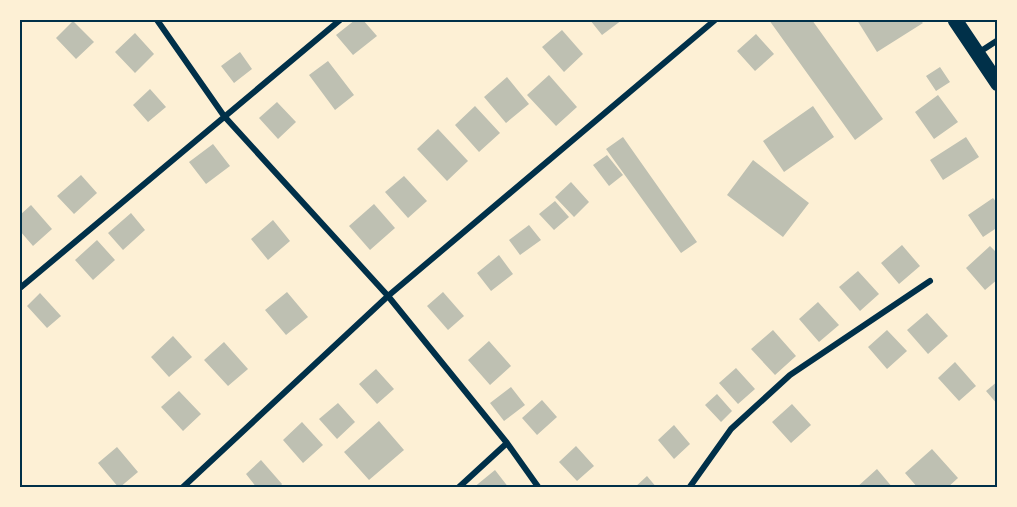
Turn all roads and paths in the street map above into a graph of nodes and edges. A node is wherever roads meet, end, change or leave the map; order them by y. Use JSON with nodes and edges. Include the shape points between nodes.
{"nodes":[{"id":1,"x":157,"y":20,"type":"edge"},
{"id":2,"x":339,"y":20,"type":"edge"},
{"id":3,"x":715,"y":20,"type":"edge"},
{"id":4,"x":955,"y":20,"type":"edge"},
{"id":5,"x":998,"y":40,"type":"edge"},
{"id":6,"x":977,"y":53,"type":"junction"},
{"id":7,"x":998,"y":84,"type":"edge"},
{"id":8,"x":224,"y":116,"type":"junction"},
{"id":9,"x":930,"y":281,"type":"dead end"},
{"id":10,"x":20,"y":288,"type":"edge"},
{"id":11,"x":388,"y":296,"type":"junction"},
{"id":12,"x":507,"y":443,"type":"junction"},
{"id":13,"x":182,"y":488,"type":"edge"},
{"id":14,"x":458,"y":488,"type":"edge"},
{"id":15,"x":539,"y":488,"type":"edge"},
{"id":16,"x":689,"y":488,"type":"edge"}],
"edges":[{"from":1,"to":8,"type":"street"},
{"from":2,"to":8,"type":"street"},
{"from":3,"to":11,"type":"street"},
{"from":4,"to":6,"type":"main road"},
{"from":5,"to":6,"type":"street"},
{"from":6,"to":7,"type":"main road"},
{"from":8,"to":10,"type":"street"},
{"from":8,"to":11,"type":"street"},
{"from":9,"to":16,"type":"street","via":[[790,375],[730,429]]},
{"from":11,"to":12,"type":"street"},
{"from":11,"to":13,"type":"street"},
{"from":12,"to":14,"type":"street"},
{"from":12,"to":15,"type":"street"}]}
